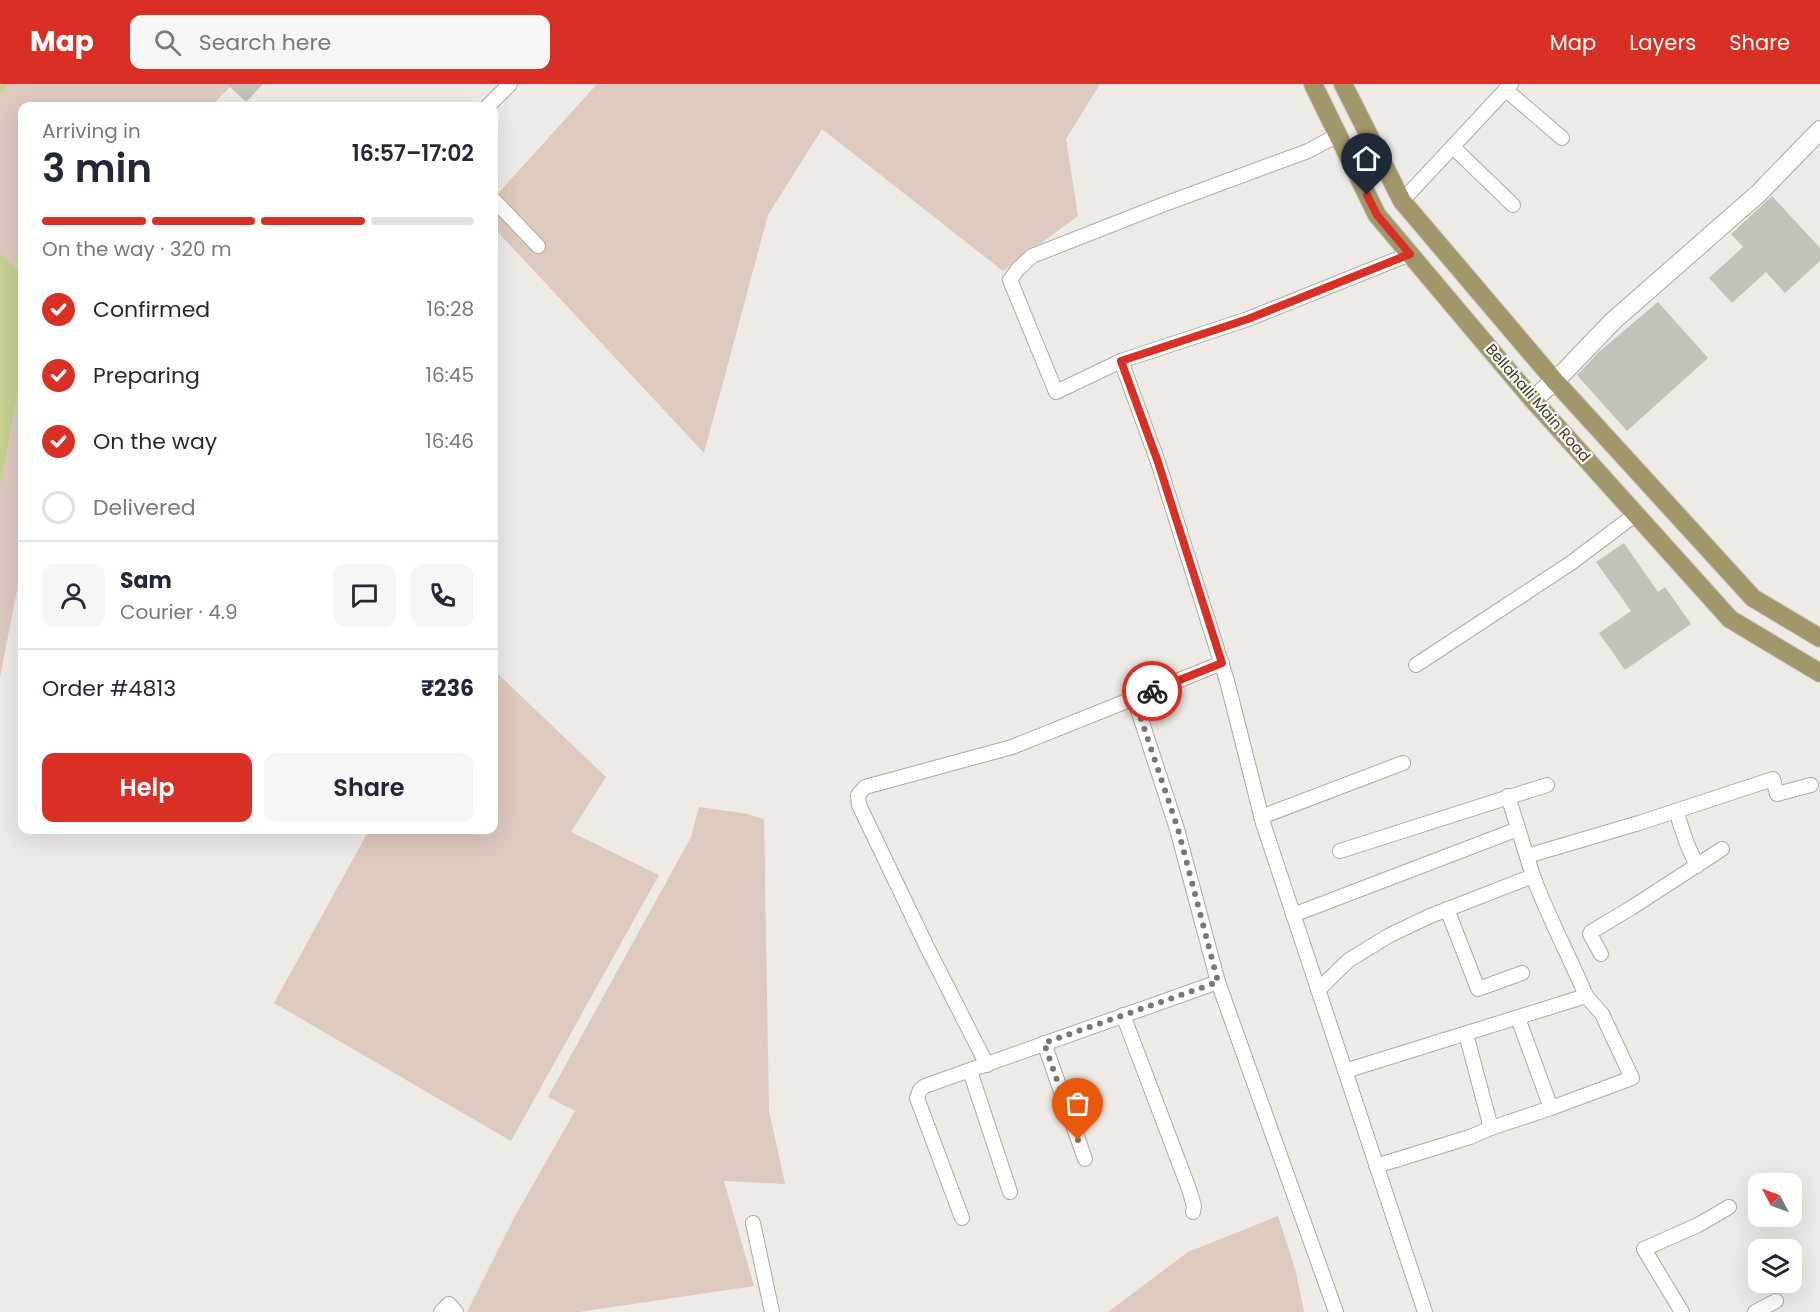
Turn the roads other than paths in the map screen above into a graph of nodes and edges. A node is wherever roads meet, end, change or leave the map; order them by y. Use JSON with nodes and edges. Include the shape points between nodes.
{"nodes":[{"id":1,"x":510,"y":84,"type":"edge"},
{"id":2,"x":1313,"y":84,"type":"edge"},
{"id":3,"x":1343,"y":84,"type":"edge"},
{"id":4,"x":1509,"y":87,"type":"edge"},
{"id":5,"x":492,"y":102,"type":"edge"},
{"id":6,"x":1820,"y":130,"type":"edge"},
{"id":7,"x":1338,"y":135,"type":"junction"},
{"id":8,"x":1562,"y":138,"type":"dead end"},
{"id":9,"x":1453,"y":147,"type":"junction"},
{"id":10,"x":1402,"y":201,"type":"junction"},
{"id":11,"x":498,"y":204,"type":"edge"},
{"id":12,"x":1513,"y":205,"type":"dead end"},
{"id":13,"x":538,"y":246,"type":"dead end"},
{"id":14,"x":1410,"y":254,"type":"junction"},
{"id":15,"x":1121,"y":361,"type":"junction"},
{"id":16,"x":1554,"y":380,"type":"junction"},
{"id":17,"x":1533,"y":399,"type":"junction"},
{"id":18,"x":1636,"y":514,"type":"junction"},
{"id":19,"x":1820,"y":638,"type":"edge"},
{"id":20,"x":1222,"y":663,"type":"junction"},
{"id":21,"x":1416,"y":665,"type":"dead end"},
{"id":22,"x":1820,"y":673,"type":"edge"},
{"id":23,"x":1134,"y":698,"type":"junction"},
{"id":24,"x":1403,"y":762,"type":"dead end"},
{"id":25,"x":1547,"y":785,"type":"dead end"},
{"id":26,"x":1811,"y":785,"type":"dead end"},
{"id":27,"x":1776,"y":794,"type":"junction"},
{"id":28,"x":1508,"y":796,"type":"junction"},
{"id":29,"x":1762,"y":798,"type":"dead end"},
{"id":30,"x":1676,"y":811,"type":"junction"},
{"id":31,"x":1261,"y":817,"type":"junction"},
{"id":32,"x":1518,"y":829,"type":"junction"},
{"id":33,"x":1722,"y":849,"type":"dead end"},
{"id":34,"x":1340,"y":851,"type":"dead end"},
{"id":35,"x":1527,"y":856,"type":"junction"},
{"id":36,"x":1698,"y":866,"type":"junction"},
{"id":37,"x":1533,"y":876,"type":"junction"},
{"id":38,"x":1447,"y":909,"type":"junction"},
{"id":39,"x":1293,"y":915,"type":"junction"},
{"id":40,"x":1601,"y":954,"type":"dead end"},
{"id":41,"x":1522,"y":974,"type":"dead end"},
{"id":42,"x":1218,"y":982,"type":"junction"},
{"id":43,"x":1318,"y":990,"type":"junction"},
{"id":44,"x":1586,"y":996,"type":"junction"},
{"id":45,"x":1124,"y":1015,"type":"junction"},
{"id":46,"x":1518,"y":1018,"type":"junction"},
{"id":47,"x":1466,"y":1034,"type":"junction"},
{"id":48,"x":1044,"y":1043,"type":"junction"},
{"id":49,"x":987,"y":1065,"type":"junction"},
{"id":50,"x":970,"y":1071,"type":"junction"},
{"id":51,"x":1345,"y":1071,"type":"junction"},
{"id":52,"x":1551,"y":1108,"type":"junction"},
{"id":53,"x":1491,"y":1128,"type":"junction"},
{"id":54,"x":1085,"y":1160,"type":"dead end"},
{"id":55,"x":1376,"y":1166,"type":"junction"},
{"id":56,"x":1010,"y":1192,"type":"dead end"},
{"id":57,"x":1729,"y":1207,"type":"dead end"},
{"id":58,"x":1193,"y":1212,"type":"dead end"},
{"id":59,"x":962,"y":1218,"type":"dead end"},
{"id":60,"x":753,"y":1222,"type":"dead end"},
{"id":61,"x":1776,"y":1301,"type":"dead end"},
{"id":62,"x":441,"y":1312,"type":"edge"},
{"id":63,"x":456,"y":1312,"type":"edge"},
{"id":64,"x":772,"y":1312,"type":"edge"},
{"id":65,"x":1336,"y":1312,"type":"edge"},
{"id":66,"x":1425,"y":1312,"type":"edge"},
{"id":67,"x":1682,"y":1312,"type":"edge"},
{"id":68,"x":1755,"y":1312,"type":"edge"}],
"edges":[{"from":1,"to":5,"type":"street"},
{"from":2,"to":7,"type":"main road","name":"Bellahalli Main Road"},
{"from":3,"to":10,"type":"main road","name":"Bellahalli Main Road"},
{"from":4,"to":8,"type":"street"},
{"from":4,"to":9,"type":"street"},
{"from":6,"to":16,"type":"street","via":[[1759,193],[1613,321]]},
{"from":7,"to":14,"type":"main road","name":"Bellahalli Main Road","via":[[1377,215]]},
{"from":7,"to":15,"type":"street","via":[[1308,151],[1032,256],[1018,269],[1010,280],[1056,392]]},
{"from":9,"to":10,"type":"street"},
{"from":9,"to":12,"type":"street"},
{"from":10,"to":16,"type":"main road","name":"Bellahalli Main Road"},
{"from":11,"to":13,"type":"street"},
{"from":14,"to":15,"type":"street","via":[[1248,319]]},
{"from":14,"to":17,"type":"main road","name":"Bellahalli Main Road"},
{"from":15,"to":20,"type":"street","via":[[1158,462]]},
{"from":16,"to":17,"type":"street"},
{"from":16,"to":19,"type":"main road","name":"Bellahalli Main Road","via":[[1753,598]]},
{"from":17,"to":18,"type":"main road","name":"Bellahalli Main Road"},
{"from":18,"to":21,"type":"street","via":[[1571,563]]},
{"from":18,"to":22,"type":"main road","name":"Bellahalli Main Road","via":[[1730,619]]},
{"from":20,"to":23,"type":"street"},
{"from":20,"to":31,"type":"street"},
{"from":23,"to":42,"type":"street","via":[[1178,829]]},
{"from":23,"to":49,"type":"street","via":[[1012,747],[865,787],[858,795],[859,805]]},
{"from":24,"to":31,"type":"street"},
{"from":25,"to":28,"type":"street"},
{"from":26,"to":27,"type":"street"},
{"from":27,"to":29,"type":"street"},
{"from":27,"to":30,"type":"street","via":[[1773,779]]},
{"from":28,"to":32,"type":"street"},
{"from":28,"to":34,"type":"street"},
{"from":30,"to":35,"type":"street"},
{"from":30,"to":36,"type":"street"},
{"from":31,"to":39,"type":"street"},
{"from":32,"to":35,"type":"street"},
{"from":32,"to":39,"type":"street"},
{"from":33,"to":36,"type":"street"},
{"from":35,"to":37,"type":"street"},
{"from":36,"to":40,"type":"street","via":[[1591,932]]},
{"from":37,"to":38,"type":"street"},
{"from":37,"to":44,"type":"street","via":[[1545,911]]},
{"from":38,"to":41,"type":"street","via":[[1478,989]]},
{"from":38,"to":43,"type":"street","via":[[1390,935],[1349,960]]},
{"from":39,"to":43,"type":"street"},
{"from":42,"to":45,"type":"street"},
{"from":42,"to":65,"type":"street"},
{"from":43,"to":51,"type":"street"},
{"from":44,"to":46,"type":"street"},
{"from":44,"to":52,"type":"street","via":[[1602,1014],[1632,1078]]},
{"from":45,"to":48,"type":"street"},
{"from":45,"to":58,"type":"street","via":[[1189,1189]]},
{"from":46,"to":47,"type":"street"},
{"from":46,"to":52,"type":"street"},
{"from":47,"to":51,"type":"street"},
{"from":47,"to":53,"type":"street"},
{"from":48,"to":49,"type":"street"},
{"from":48,"to":54,"type":"street"},
{"from":49,"to":50,"type":"street"},
{"from":50,"to":56,"type":"street"},
{"from":50,"to":59,"type":"street","via":[[926,1086],[917,1098]]},
{"from":51,"to":55,"type":"street"},
{"from":52,"to":53,"type":"street"},
{"from":53,"to":55,"type":"street"},
{"from":55,"to":66,"type":"street"},
{"from":57,"to":67,"type":"street","via":[[1644,1249]]},
{"from":60,"to":64,"type":"street"},
{"from":61,"to":68,"type":"street"},
{"from":62,"to":63,"type":"street","via":[[449,1304]]}]}
